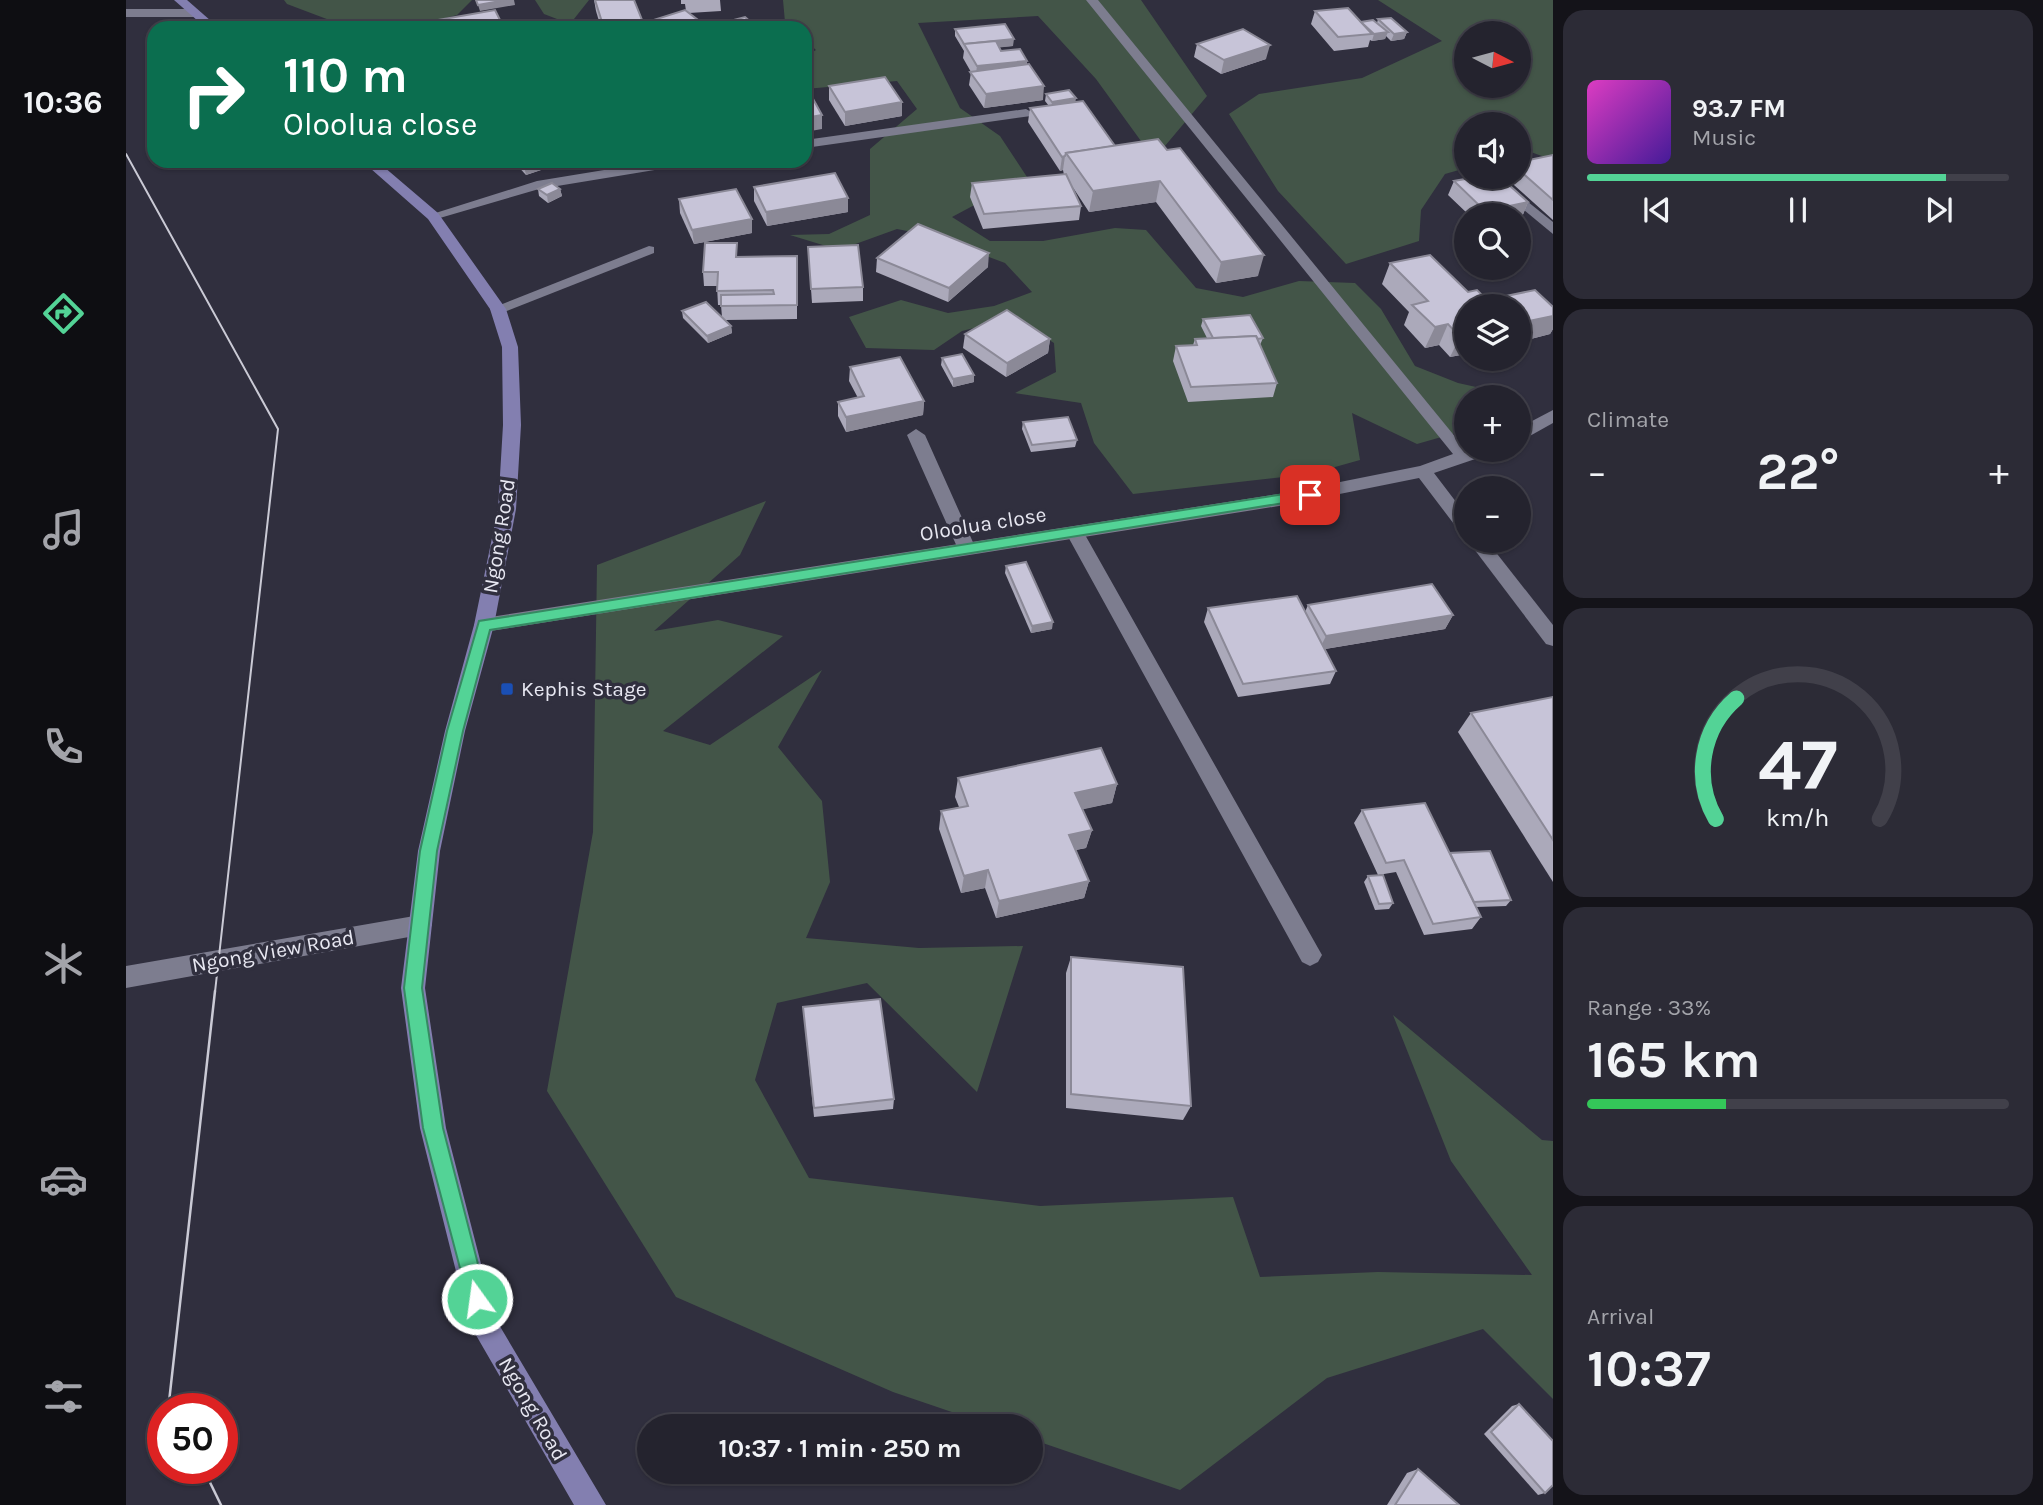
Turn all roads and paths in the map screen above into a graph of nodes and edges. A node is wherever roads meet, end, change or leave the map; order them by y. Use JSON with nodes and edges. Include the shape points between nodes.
{"nodes":[{"id":1,"x":180,"y":0,"type":"edge"},
{"id":2,"x":1092,"y":0,"type":"edge"},
{"id":3,"x":126,"y":13,"type":"edge"},
{"id":4,"x":195,"y":13,"type":"junction"},
{"id":5,"x":205,"y":21,"type":"edge"},
{"id":6,"x":1026,"y":113,"type":"dead end"},
{"id":7,"x":812,"y":143,"type":"edge"},
{"id":8,"x":377,"y":168,"type":"edge"},
{"id":9,"x":642,"y":168,"type":"edge"},
{"id":10,"x":1517,"y":197,"type":"edge"},
{"id":11,"x":433,"y":216,"type":"junction"},
{"id":12,"x":1553,"y":230,"type":"edge"},
{"id":13,"x":649,"y":250,"type":"dead end"},
{"id":14,"x":498,"y":309,"type":"junction"},
{"id":15,"x":1553,"y":416,"type":"edge"},
{"id":16,"x":1531,"y":429,"type":"edge"},
{"id":17,"x":916,"y":435,"type":"dead end"},
{"id":18,"x":1454,"y":444,"type":"edge"},
{"id":19,"x":1454,"y":461,"type":"edge"},
{"id":20,"x":1423,"y":471,"type":"junction"},
{"id":21,"x":1454,"y":511,"type":"edge"},
{"id":22,"x":1075,"y":533,"type":"junction"},
{"id":23,"x":967,"y":549,"type":"junction"},
{"id":24,"x":1486,"y":553,"type":"edge"},
{"id":25,"x":484,"y":625,"type":"junction"},
{"id":26,"x":1553,"y":639,"type":"edge"},
{"id":27,"x":420,"y":925,"type":"junction"},
{"id":28,"x":1310,"y":955,"type":"dead end"},
{"id":29,"x":126,"y":977,"type":"edge"},
{"id":30,"x":591,"y":1505,"type":"edge"}],
"edges":[{"from":1,"to":4,"type":"main road"},
{"from":2,"to":18,"type":"street"},
{"from":3,"to":4,"type":"street"},
{"from":4,"to":5,"type":"main road"},
{"from":6,"to":7,"type":"street"},
{"from":8,"to":11,"type":"main road","name":"Ngong Road"},
{"from":9,"to":11,"type":"street","via":[[537,185]]},
{"from":10,"to":12,"type":"street"},
{"from":11,"to":14,"type":"main road","name":"Ngong Road"},
{"from":13,"to":14,"type":"street"},
{"from":14,"to":25,"type":"main road","name":"Ngong Road","via":[[510,347],[512,425],[506,509]]},
{"from":15,"to":16,"type":"street"},
{"from":17,"to":23,"type":"street"},
{"from":19,"to":20,"type":"street","name":"Oloolua close"},
{"from":20,"to":21,"type":"street"},
{"from":20,"to":22,"type":"street","name":"Oloolua close"},
{"from":22,"to":23,"type":"street","name":"Oloolua close"},
{"from":22,"to":28,"type":"street"},
{"from":23,"to":25,"type":"street","name":"Oloolua close"},
{"from":24,"to":26,"type":"street"},
{"from":25,"to":27,"type":"main road","name":"Ngong Road","via":[[429,851]]},
{"from":27,"to":29,"type":"street","name":"Ngong View Road"},
{"from":27,"to":30,"type":"main road","name":"Ngong Road","via":[[413,988],[433,1128],[483,1323]]}]}
